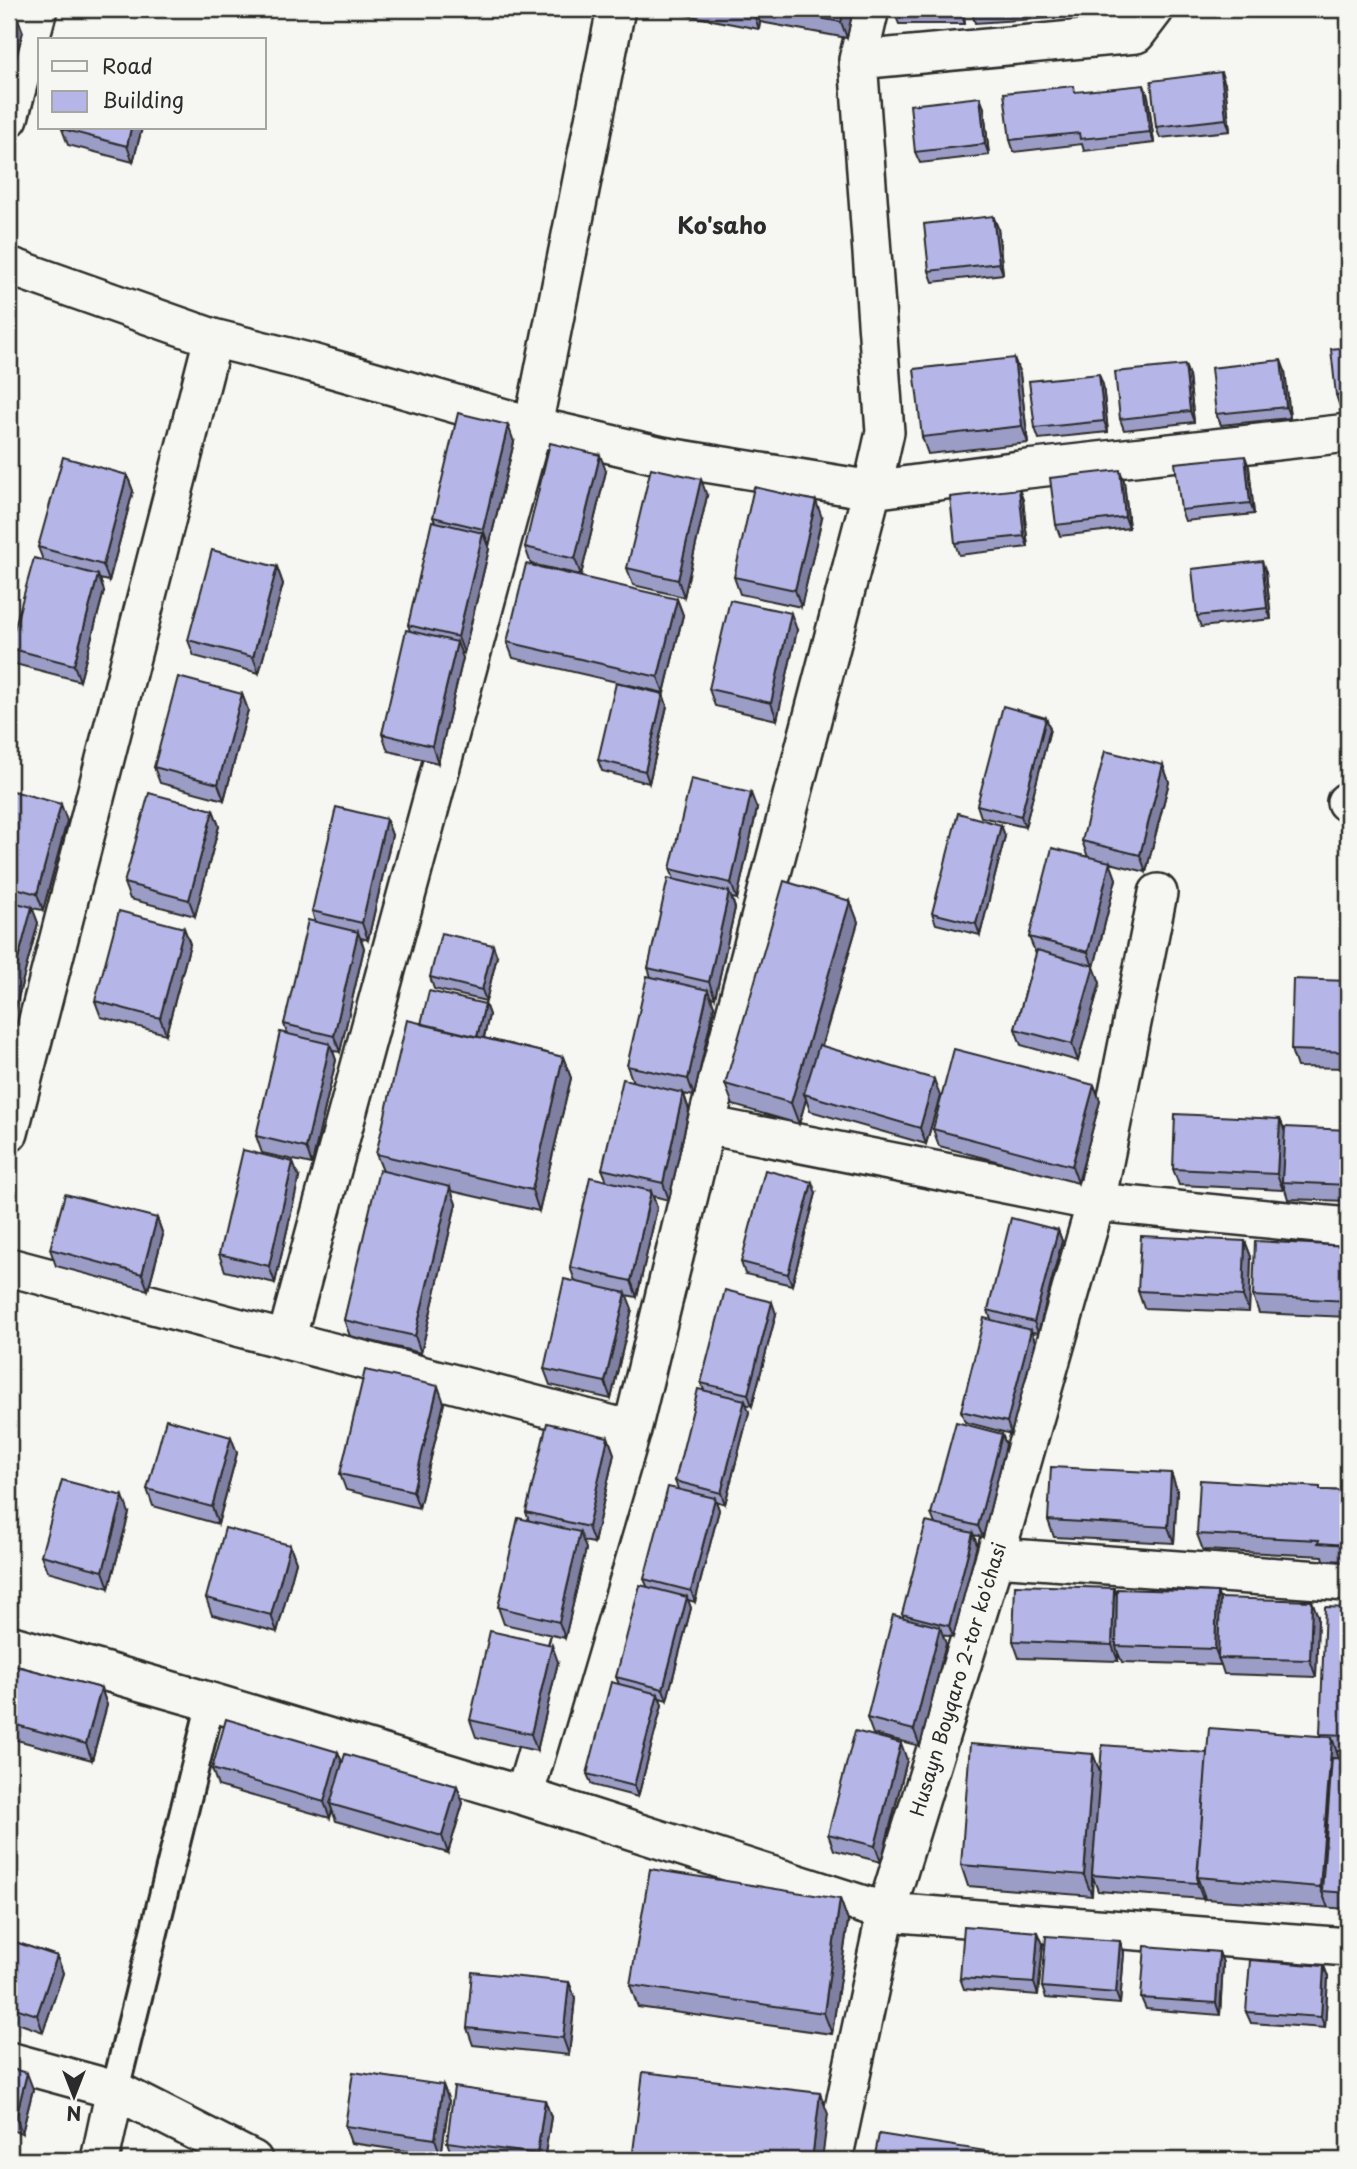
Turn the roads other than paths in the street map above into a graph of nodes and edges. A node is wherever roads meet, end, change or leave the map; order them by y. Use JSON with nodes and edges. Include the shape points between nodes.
{"nodes":[{"id":1,"x":38,"y":9,"type":"edge"},
{"id":2,"x":616,"y":9,"type":"edge"},
{"id":3,"x":870,"y":9,"type":"edge"},
{"id":4,"x":1155,"y":9,"type":"edge"},
{"id":5,"x":858,"y":60,"type":"junction"},
{"id":6,"x":9,"y":117,"type":"edge"},
{"id":7,"x":9,"y":266,"type":"edge"},
{"id":8,"x":213,"y":338,"type":"junction"},
{"id":9,"x":533,"y":426,"type":"junction"},
{"id":10,"x":1348,"y":433,"type":"edge"},
{"id":11,"x":872,"y":489,"type":"junction"},
{"id":12,"x":1158,"y":893,"type":"dead end"},
{"id":13,"x":706,"y":1125,"type":"junction"},
{"id":14,"x":9,"y":1133,"type":"edge"},
{"id":15,"x":1096,"y":1202,"type":"junction"},
{"id":16,"x":1348,"y":1227,"type":"edge"},
{"id":17,"x":9,"y":1267,"type":"edge"},
{"id":18,"x":286,"y":1340,"type":"junction"},
{"id":19,"x":632,"y":1430,"type":"junction"},
{"id":20,"x":995,"y":1557,"type":"junction"},
{"id":21,"x":1348,"y":1582,"type":"edge"},
{"id":22,"x":9,"y":1644,"type":"edge"},
{"id":23,"x":211,"y":1702,"type":"junction"},
{"id":24,"x":524,"y":1796,"type":"junction"},
{"id":25,"x":886,"y":1912,"type":"junction"},
{"id":26,"x":1348,"y":1947,"type":"edge"},
{"id":27,"x":9,"y":2061,"type":"edge"},
{"id":28,"x":116,"y":2090,"type":"junction"},
{"id":29,"x":100,"y":2160,"type":"edge"},
{"id":30,"x":253,"y":2160,"type":"edge"},
{"id":31,"x":834,"y":2160,"type":"edge"}],
"edges":[{"from":1,"to":6,"type":"street"},
{"from":2,"to":9,"type":"street"},
{"from":3,"to":5,"type":"street"},
{"from":4,"to":5,"type":"street","via":[[1136,34]]},
{"from":5,"to":11,"type":"street","via":[[885,432]]},
{"from":7,"to":8,"type":"street"},
{"from":8,"to":9,"type":"street"},
{"from":8,"to":14,"type":"street"},
{"from":9,"to":11,"type":"street","via":[[662,456]]},
{"from":9,"to":18,"type":"street"},
{"from":10,"to":11,"type":"street"},
{"from":11,"to":13,"type":"street"},
{"from":12,"to":15,"type":"street","name":"Husayn Boyqaro 2-tor ko'chasi"},
{"from":13,"to":15,"type":"street"},
{"from":13,"to":19,"type":"street"},
{"from":15,"to":16,"type":"street"},
{"from":15,"to":20,"type":"street","name":"Husayn Boyqaro 2-tor ko'chasi"},
{"from":17,"to":18,"type":"street"},
{"from":18,"to":19,"type":"street"},
{"from":19,"to":24,"type":"street"},
{"from":20,"to":21,"type":"street"},
{"from":20,"to":25,"type":"street","name":"Husayn Boyqaro 2-tor ko'chasi"},
{"from":22,"to":23,"type":"street"},
{"from":23,"to":24,"type":"street"},
{"from":23,"to":28,"type":"street"},
{"from":24,"to":25,"type":"street"},
{"from":25,"to":26,"type":"street"},
{"from":25,"to":31,"type":"street","name":"Husayn Boyqaro 2-tor ko'chasi"},
{"from":27,"to":28,"type":"street"},
{"from":28,"to":29,"type":"street"},
{"from":28,"to":30,"type":"street"}]}
